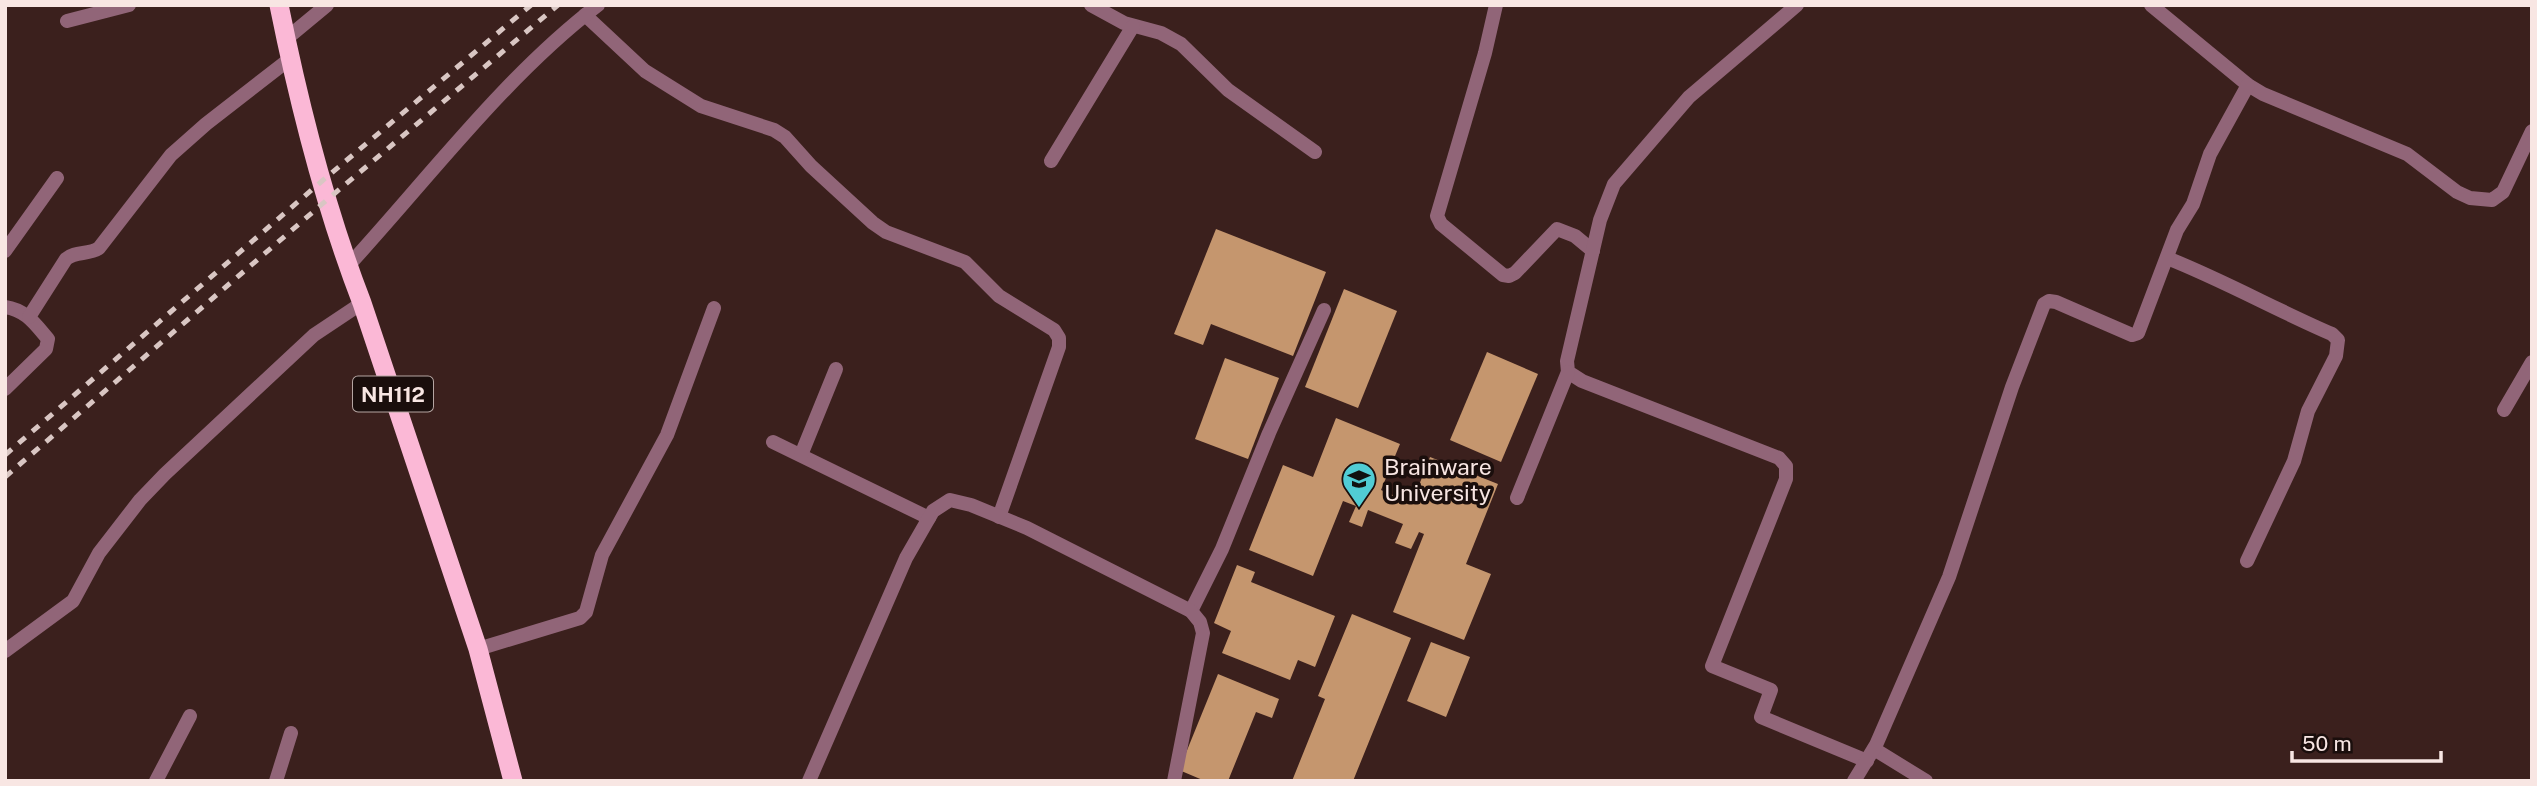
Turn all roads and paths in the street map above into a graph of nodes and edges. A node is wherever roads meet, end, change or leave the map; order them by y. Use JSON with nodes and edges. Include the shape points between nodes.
{"nodes":[{"id":1,"x":129,"y":5,"type":"edge"},
{"id":2,"x":279,"y":5,"type":"edge"},
{"id":3,"x":327,"y":5,"type":"edge"},
{"id":4,"x":598,"y":5,"type":"edge"},
{"id":5,"x":1091,"y":5,"type":"edge"},
{"id":6,"x":1496,"y":5,"type":"edge"},
{"id":7,"x":1797,"y":5,"type":"edge"},
{"id":8,"x":2151,"y":5,"type":"edge"},
{"id":9,"x":585,"y":15,"type":"junction"},
{"id":10,"x":67,"y":21,"type":"dead end"},
{"id":11,"x":1133,"y":26,"type":"junction"},
{"id":12,"x":288,"y":48,"type":"junction"},
{"id":13,"x":2248,"y":85,"type":"junction"},
{"id":14,"x":2532,"y":131,"type":"edge"},
{"id":15,"x":1315,"y":152,"type":"dead end"},
{"id":16,"x":1051,"y":161,"type":"dead end"},
{"id":17,"x":57,"y":178,"type":"dead end"},
{"id":18,"x":5,"y":251,"type":"edge"},
{"id":19,"x":1593,"y":251,"type":"junction"},
{"id":20,"x":2167,"y":258,"type":"junction"},
{"id":21,"x":348,"y":266,"type":"junction"},
{"id":22,"x":362,"y":303,"type":"junction"},
{"id":23,"x":5,"y":307,"type":"edge"},
{"id":24,"x":714,"y":308,"type":"dead end"},
{"id":25,"x":1324,"y":310,"type":"dead end"},
{"id":26,"x":29,"y":317,"type":"junction"},
{"id":27,"x":2532,"y":362,"type":"edge"},
{"id":28,"x":836,"y":369,"type":"dead end"},
{"id":29,"x":1568,"y":372,"type":"junction"},
{"id":30,"x":5,"y":389,"type":"edge"},
{"id":31,"x":2504,"y":410,"type":"dead end"},
{"id":32,"x":773,"y":442,"type":"dead end"},
{"id":33,"x":801,"y":455,"type":"junction"},
{"id":34,"x":1517,"y":498,"type":"dead end"},
{"id":35,"x":999,"y":517,"type":"junction"},
{"id":36,"x":929,"y":518,"type":"junction"},
{"id":37,"x":2246,"y":561,"type":"dead end"},
{"id":38,"x":1191,"y":611,"type":"junction"},
{"id":39,"x":478,"y":649,"type":"junction"},
{"id":40,"x":5,"y":651,"type":"edge"},
{"id":41,"x":190,"y":716,"type":"dead end"},
{"id":42,"x":291,"y":733,"type":"dead end"},
{"id":43,"x":1870,"y":755,"type":"junction"},
{"id":44,"x":156,"y":781,"type":"edge"},
{"id":45,"x":276,"y":781,"type":"edge"},
{"id":46,"x":513,"y":781,"type":"edge"},
{"id":47,"x":809,"y":781,"type":"edge"},
{"id":48,"x":1174,"y":781,"type":"edge"},
{"id":49,"x":1854,"y":781,"type":"edge"},
{"id":50,"x":1926,"y":781,"type":"edge"}],
"edges":[{"from":1,"to":10,"type":"street"},
{"from":2,"to":12,"type":"highway","number":"NH112"},
{"from":3,"to":12,"type":"street"},
{"from":4,"to":9,"type":"street"},
{"from":5,"to":11,"type":"street"},
{"from":6,"to":19,"type":"street","via":[[1437,216],[1503,275],[1515,273],[1557,229]]},
{"from":7,"to":19,"type":"street","via":[[1689,97],[1614,184]]},
{"from":8,"to":13,"type":"street"},
{"from":9,"to":21,"type":"street","via":[[480,118]]},
{"from":9,"to":35,"type":"street","via":[[645,71],[701,106],[774,130],[873,223],[965,262],[999,296],[1054,330],[1059,347]]},
{"from":11,"to":15,"type":"street","via":[[1181,44],[1228,90]]},
{"from":11,"to":16,"type":"street"},
{"from":12,"to":21,"type":"highway","number":"NH112"},
{"from":12,"to":26,"type":"street","via":[[171,155],[99,248],[66,260]]},
{"from":13,"to":14,"type":"street","via":[[2407,154],[2470,198],[2492,200],[2502,192]]},
{"from":13,"to":20,"type":"street","via":[[2210,154]]},
{"from":17,"to":18,"type":"street"},
{"from":19,"to":29,"type":"street"},
{"from":20,"to":37,"type":"street","via":[[2338,340],[2336,356],[2308,411],[2294,461]]},
{"from":20,"to":43,"type":"street","via":[[2138,333],[2132,335],[2056,302],[2044,304],[1955,564]]},
{"from":21,"to":22,"type":"highway","number":"NH112"},
{"from":22,"to":39,"type":"highway","number":"NH112"},
{"from":22,"to":40,"type":"street","via":[[314,335],[164,474],[99,553],[73,601]]},
{"from":23,"to":26,"type":"street"},
{"from":24,"to":39,"type":"street","via":[[667,435],[602,555],[586,612],[580,618]]},
{"from":25,"to":38,"type":"street"},
{"from":26,"to":30,"type":"street","via":[[48,344]]},
{"from":27,"to":31,"type":"street"},
{"from":28,"to":33,"type":"street"},
{"from":29,"to":34,"type":"street"},
{"from":29,"to":43,"type":"street","via":[[1779,458],[1786,466],[1786,479],[1712,666],[1771,690],[1761,717]]},
{"from":32,"to":33,"type":"street"},
{"from":33,"to":36,"type":"street"},
{"from":35,"to":36,"type":"street","via":[[950,500]]},
{"from":35,"to":38,"type":"street"},
{"from":36,"to":47,"type":"street","via":[[906,558]]},
{"from":38,"to":48,"type":"street","via":[[1203,634]]},
{"from":39,"to":46,"type":"highway","number":"NH112"},
{"from":41,"to":44,"type":"street"},
{"from":42,"to":45,"type":"street"},
{"from":43,"to":49,"type":"street"},
{"from":43,"to":50,"type":"street"}]}
